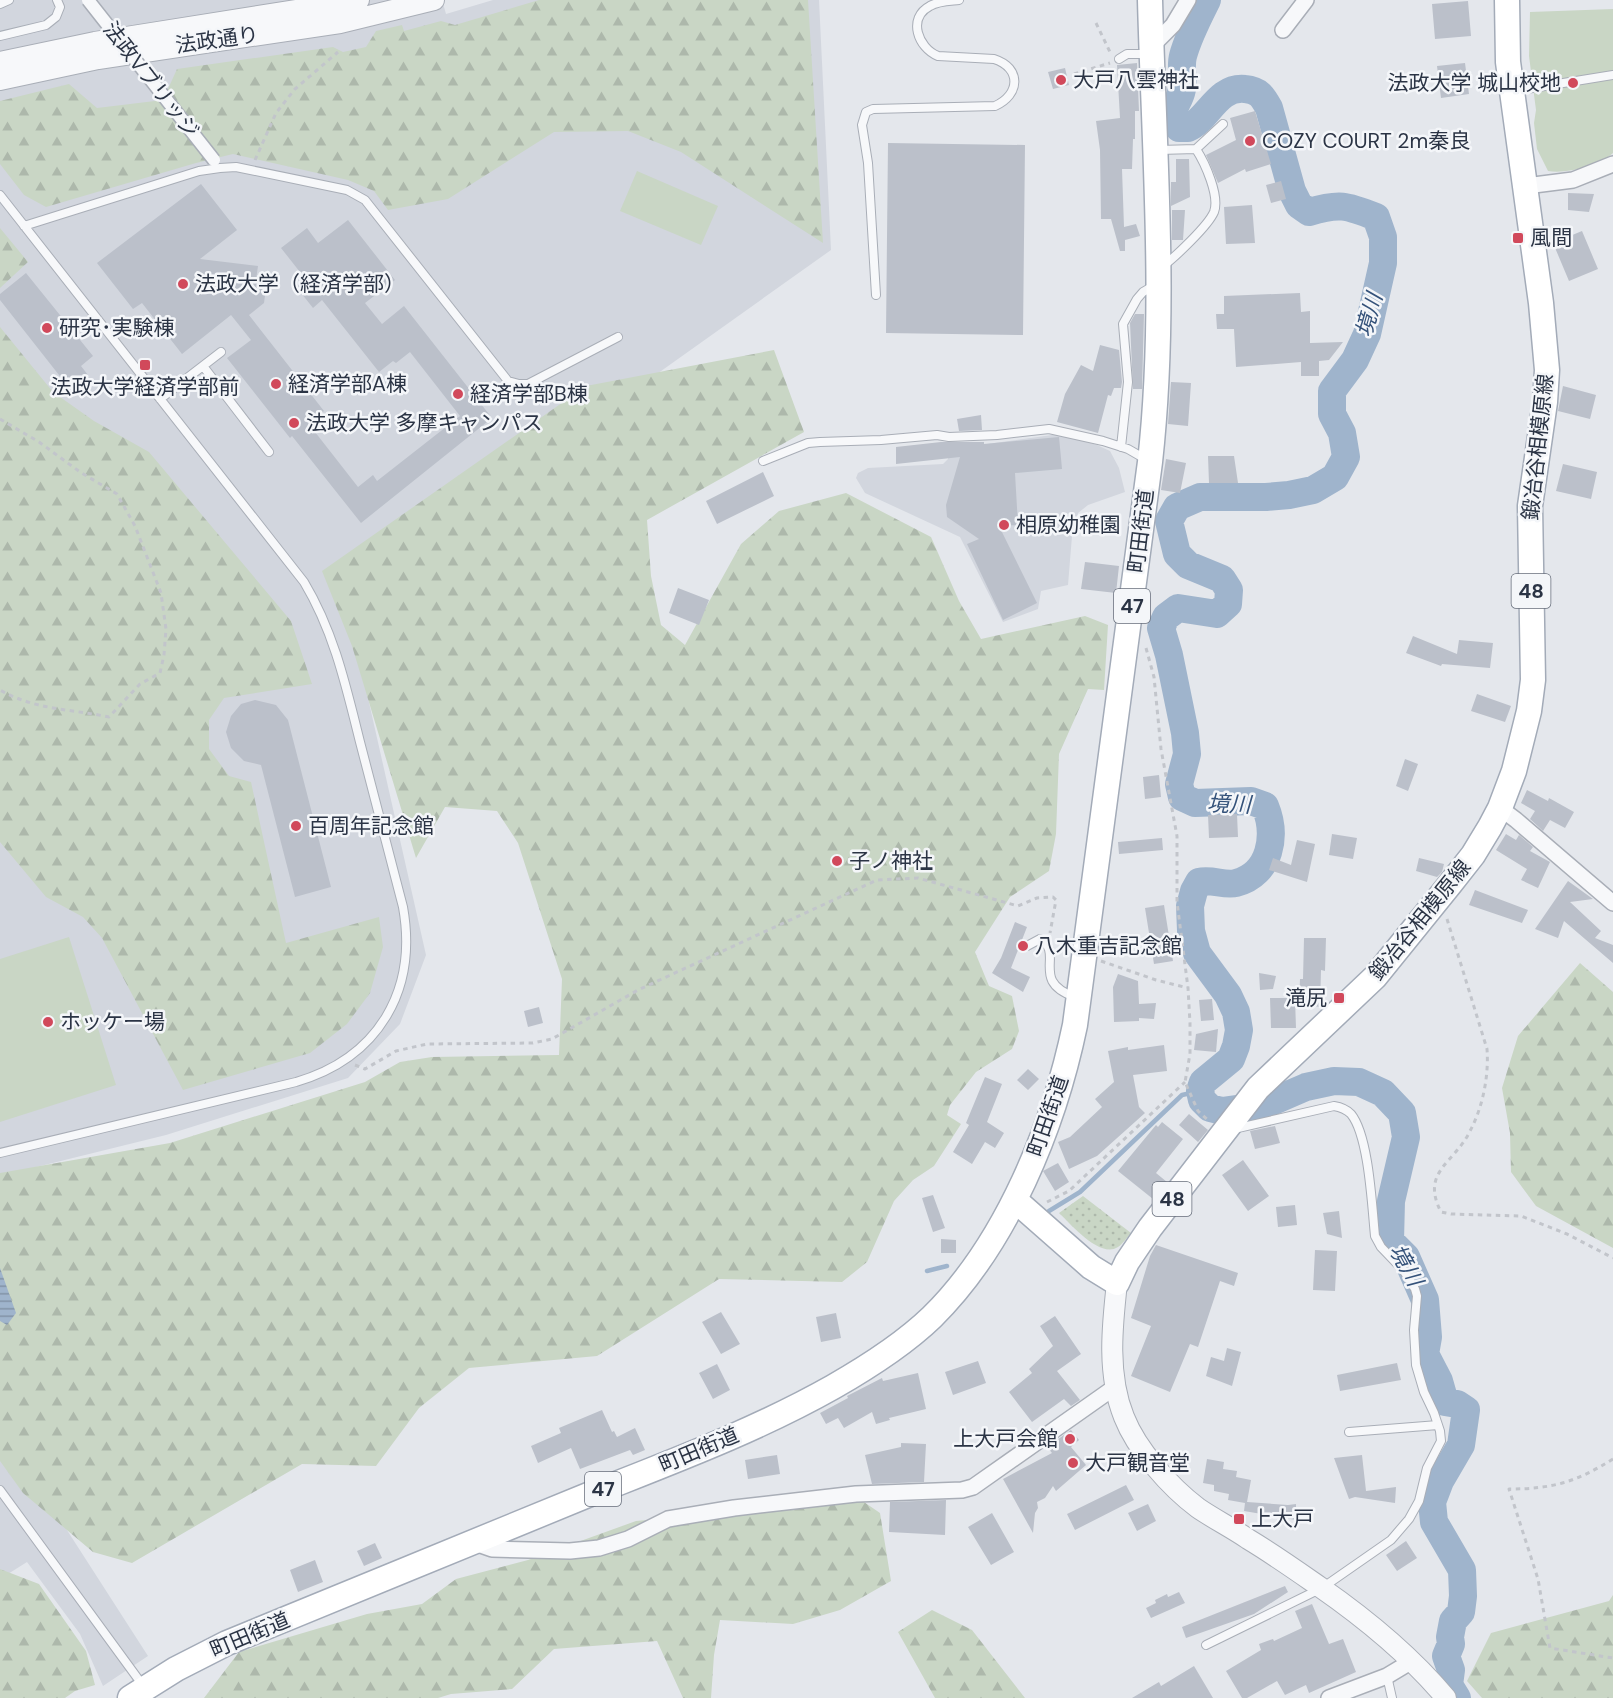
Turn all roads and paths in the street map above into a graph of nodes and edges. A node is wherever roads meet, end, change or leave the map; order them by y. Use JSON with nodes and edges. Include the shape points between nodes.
{"nodes":[{"id":1,"x":9,"y":0,"type":"edge"},
{"id":2,"x":57,"y":0,"type":"edge"},
{"id":3,"x":88,"y":0,"type":"edge"},
{"id":4,"x":359,"y":0,"type":"edge"},
{"id":5,"x":435,"y":0,"type":"edge"},
{"id":6,"x":959,"y":0,"type":"edge"},
{"id":7,"x":1188,"y":0,"type":"edge"},
{"id":8,"x":1306,"y":0,"type":"edge"},
{"id":9,"x":1507,"y":0,"type":"edge"},
{"id":10,"x":1146,"y":2,"type":"edge"},
{"id":11,"x":0,"y":4,"type":"edge"},
{"id":12,"x":263,"y":16,"type":"edge"},
{"id":13,"x":1096,"y":23,"type":"dead end"},
{"id":14,"x":1283,"y":30,"type":"dead end"},
{"id":15,"x":0,"y":36,"type":"edge"},
{"id":16,"x":1108,"y":50,"type":"dead end"},
{"id":17,"x":1151,"y":51,"type":"junction"},
{"id":18,"x":338,"y":52,"type":"dead end"},
{"id":19,"x":1119,"y":59,"type":"dead end"},
{"id":20,"x":0,"y":62,"type":"edge"},
{"id":21,"x":1093,"y":69,"type":"dead end"},
{"id":22,"x":1074,"y":74,"type":"dead end"},
{"id":23,"x":1613,"y":75,"type":"edge"},
{"id":24,"x":0,"y":81,"type":"edge"},
{"id":25,"x":1511,"y":92,"type":"junction"},
{"id":26,"x":1223,"y":124,"type":"dead end"},
{"id":27,"x":1196,"y":149,"type":"junction"},
{"id":28,"x":1154,"y":150,"type":"junction"},
{"id":29,"x":214,"y":160,"type":"dead end"},
{"id":30,"x":1613,"y":164,"type":"edge"},
{"id":31,"x":251,"y":170,"type":"junction"},
{"id":32,"x":1526,"y":186,"type":"junction"},
{"id":33,"x":0,"y":195,"type":"edge"},
{"id":34,"x":24,"y":226,"type":"junction"},
{"id":35,"x":1158,"y":277,"type":"junction"},
{"id":36,"x":876,"y":295,"type":"dead end"},
{"id":37,"x":618,"y":337,"type":"dead end"},
{"id":38,"x":221,"y":352,"type":"dead end"},
{"id":39,"x":203,"y":366,"type":"junction"},
{"id":40,"x":160,"y":399,"type":"junction"},
{"id":41,"x":0,"y":419,"type":"edge"},
{"id":42,"x":1121,"y":447,"type":"junction"},
{"id":43,"x":269,"y":452,"type":"dead end"},
{"id":44,"x":763,"y":461,"type":"dead end"},
{"id":45,"x":1150,"y":462,"type":"junction"},
{"id":46,"x":1144,"y":642,"type":"dead end"},
{"id":47,"x":0,"y":690,"type":"edge"},
{"id":48,"x":1500,"y":808,"type":"junction"},
{"id":49,"x":1439,"y":899,"type":"junction"},
{"id":50,"x":1613,"y":903,"type":"edge"},
{"id":51,"x":1048,"y":945,"type":"junction"},
{"id":52,"x":1027,"y":946,"type":"dead end"},
{"id":53,"x":1085,"y":956,"type":"junction"},
{"id":54,"x":1188,"y":988,"type":"junction"},
{"id":55,"x":1079,"y":999,"type":"junction"},
{"id":56,"x":344,"y":1061,"type":"junction"},
{"id":57,"x":1185,"y":1082,"type":"junction"},
{"id":58,"x":1227,"y":1125,"type":"junction"},
{"id":59,"x":0,"y":1153,"type":"edge"},
{"id":60,"x":1023,"y":1206,"type":"junction"},
{"id":61,"x":1613,"y":1258,"type":"edge"},
{"id":62,"x":1117,"y":1283,"type":"junction"},
{"id":63,"x":1115,"y":1387,"type":"junction"},
{"id":64,"x":1438,"y":1425,"type":"junction"},
{"id":65,"x":1349,"y":1432,"type":"dead end"},
{"id":66,"x":1613,"y":1459,"type":"edge"},
{"id":67,"x":0,"y":1490,"type":"edge"},
{"id":68,"x":472,"y":1542,"type":"junction"},
{"id":69,"x":1322,"y":1588,"type":"junction"},
{"id":70,"x":1206,"y":1645,"type":"dead end"},
{"id":71,"x":1613,"y":1658,"type":"edge"},
{"id":72,"x":1412,"y":1661,"type":"junction"},
{"id":73,"x":1387,"y":1676,"type":"junction"},
{"id":74,"x":137,"y":1693,"type":"edge"},
{"id":75,"x":1329,"y":1698,"type":"edge"},
{"id":76,"x":1392,"y":1698,"type":"edge"},
{"id":77,"x":1446,"y":1698,"type":"edge"}],
"edges":[{"from":1,"to":11,"type":"lane"},
{"from":2,"to":15,"type":"lane","via":[[60,7],[56,17],[46,25]]},
{"from":3,"to":29,"type":"street","name":"法政Vブリッジ","bridge":true},
{"from":4,"to":12,"type":"street","name":"法政通り"},
{"from":5,"to":12,"type":"street","name":"法政通り","via":[[340,23]]},
{"from":6,"to":36,"type":"lane","via":[[923,11],[917,26],[920,42],[938,56],[1003,62],[1009,67],[1014,86],[1011,95],[995,106],[866,112],[862,125]]},
{"from":7,"to":17,"type":"street"},
{"from":8,"to":14,"type":"street"},
{"from":9,"to":25,"type":"main road","name":"鍛冶谷相模原線","number":"48"},
{"from":10,"to":17,"type":"main road","name":"町田街道","number":"47"},
{"from":12,"to":20,"type":"street","name":"法政通り","via":[[94,42]]},
{"from":12,"to":24,"type":"street","name":"法政通り"},
{"from":13,"to":16,"type":"path"},
{"from":17,"to":19,"type":"lane"},
{"from":17,"to":28,"type":"main road","name":"町田街道","number":"47"},
{"from":18,"to":31,"type":"path","via":[[295,88],[276,112]]},
{"from":21,"to":22,"type":"path"},
{"from":23,"to":25,"type":"lane"},
{"from":25,"to":32,"type":"main road","name":"鍛冶谷相模原線","number":"48"},
{"from":26,"to":27,"type":"lane"},
{"from":27,"to":28,"type":"lane"},
{"from":27,"to":35,"type":"lane","via":[[1213,186],[1215,209]]},
{"from":28,"to":35,"type":"main road","name":"町田街道","number":"47"},
{"from":30,"to":32,"type":"street","via":[[1573,180]]},
{"from":31,"to":34,"type":"lane","via":[[236,167],[199,171]]},
{"from":31,"to":37,"type":"lane","via":[[347,190],[365,200],[508,381],[528,384]]},
{"from":32,"to":48,"type":"main road","name":"鍛冶谷相模原線","number":"48","via":[[1547,370],[1530,506],[1532,695],[1514,771]]},
{"from":33,"to":34,"type":"lane"},
{"from":34,"to":40,"type":"lane"},
{"from":35,"to":42,"type":"lane","via":[[1137,299],[1123,324],[1128,382]]},
{"from":35,"to":45,"type":"main road","name":"町田街道","number":"47","via":[[1158,375]]},
{"from":38,"to":39,"type":"lane"},
{"from":39,"to":40,"type":"lane"},
{"from":39,"to":43,"type":"lane"},
{"from":40,"to":56,"type":"lane","via":[[304,582],[318,605],[342,669],[403,907],[407,945],[402,978],[391,1009],[370,1037]]},
{"from":41,"to":47,"type":"path","via":[[117,494],[135,526],[161,593],[166,629],[160,673],[140,684],[110,717],[42,707]]},
{"from":42,"to":44,"type":"lane","via":[[1049,429],[808,443]]},
{"from":42,"to":45,"type":"lane"},
{"from":45,"to":53,"type":"main road","name":"町田街道","number":"47"},
{"from":46,"to":54,"type":"path","via":[[1154,677],[1161,749],[1177,836],[1177,902]]},
{"from":48,"to":49,"type":"main road","name":"鍛冶谷相模原線","number":"48","via":[[1473,855]]},
{"from":48,"to":50,"type":"street"},
{"from":49,"to":58,"type":"main road","name":"鍛冶谷相模原線","number":"48","via":[[1375,977],[1258,1088]]},
{"from":49,"to":61,"type":"path","via":[[1487,1049],[1488,1069],[1470,1132],[1438,1174],[1433,1188],[1435,1199],[1442,1212],[1451,1214],[1521,1216]]},
{"from":51,"to":52,"type":"lane","via":[[1040,939]]},
{"from":51,"to":55,"type":"lane","via":[[1053,984],[1060,992]]},
{"from":51,"to":56,"type":"path","via":[[1056,900],[1053,897],[1037,898],[1018,906],[918,878],[877,880],[638,990],[552,1039],[533,1043],[427,1044],[396,1051],[365,1069]]},
{"from":53,"to":54,"type":"path"},
{"from":53,"to":55,"type":"main road","name":"町田街道","number":"47"},
{"from":54,"to":57,"type":"path","via":[[1190,1054]]},
{"from":55,"to":60,"type":"main road","name":"町田街道","number":"47","via":[[1071,1047],[1030,1167]]},
{"from":56,"to":59,"type":"lane","via":[[296,1082]]},
{"from":57,"to":58,"type":"path","via":[[1198,1111]]},
{"from":57,"to":60,"type":"path","via":[[1069,1191]]},
{"from":58,"to":62,"type":"main road","number":"48","via":[[1150,1228]]},
{"from":58,"to":64,"type":"lane","via":[[1334,1106],[1351,1114],[1365,1152],[1375,1236],[1404,1271],[1417,1296],[1416,1365]]},
{"from":60,"to":62,"type":"main road","via":[[1091,1267]]},
{"from":60,"to":68,"type":"main road","name":"町田街道","number":"47","via":[[1003,1223],[947,1301],[919,1329],[865,1369],[715,1444]]},
{"from":62,"to":63,"type":"street","via":[[1112,1364]]},
{"from":63,"to":68,"type":"street","via":[[973,1487],[962,1490],[856,1494],[668,1518],[628,1539],[599,1548],[492,1549]]},
{"from":63,"to":69,"type":"street","via":[[1134,1438],[1180,1491],[1196,1506]]},
{"from":64,"to":65,"type":"lane"},
{"from":64,"to":69,"type":"lane","via":[[1441,1441],[1409,1519],[1383,1546]]},
{"from":66,"to":71,"type":"path","via":[[1570,1482],[1539,1489],[1509,1489],[1538,1579],[1551,1648]]},
{"from":67,"to":74,"type":"lane"},
{"from":68,"to":74,"type":"main road","name":"町田街道","number":"47","via":[[227,1643]]},
{"from":69,"to":70,"type":"lane"},
{"from":69,"to":72,"type":"street"},
{"from":72,"to":73,"type":"street"},
{"from":72,"to":77,"type":"street"},
{"from":73,"to":75,"type":"street"},
{"from":73,"to":76,"type":"lane"}]}
